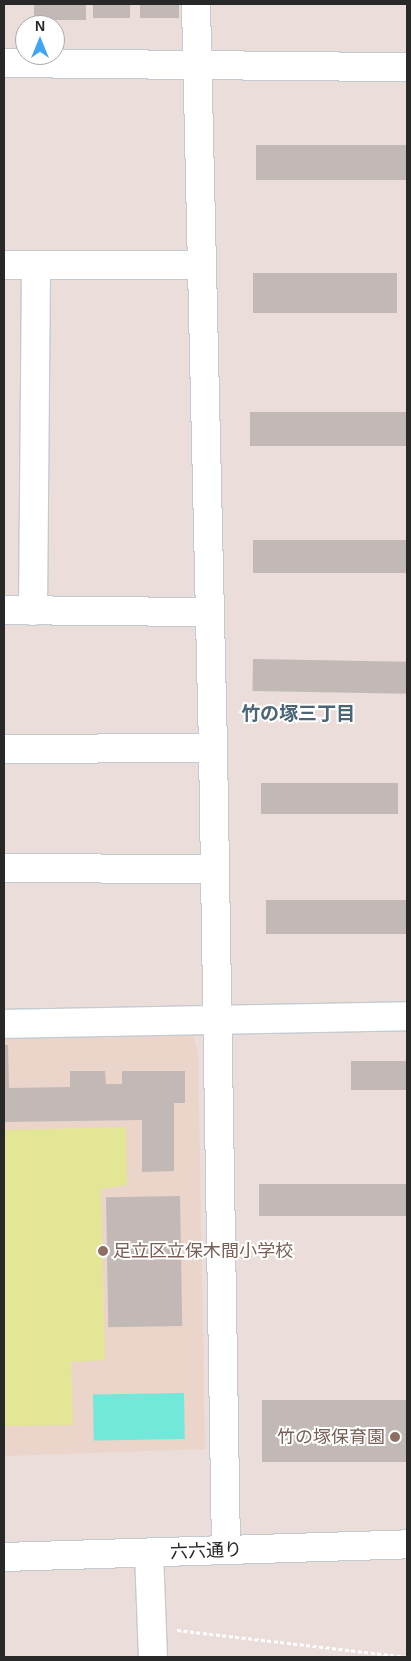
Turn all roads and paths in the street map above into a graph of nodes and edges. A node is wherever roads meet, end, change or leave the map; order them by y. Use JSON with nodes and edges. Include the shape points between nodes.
{"nodes":[{"id":1,"x":196,"y":4,"type":"edge"},
{"id":2,"x":4,"y":63,"type":"edge"},
{"id":3,"x":197,"y":65,"type":"junction"},
{"id":4,"x":407,"y":67,"type":"edge"},
{"id":5,"x":4,"y":266,"type":"edge"},
{"id":6,"x":36,"y":266,"type":"junction"},
{"id":7,"x":200,"y":266,"type":"junction"},
{"id":8,"x":4,"y":610,"type":"edge"},
{"id":9,"x":33,"y":611,"type":"junction"},
{"id":10,"x":208,"y":612,"type":"junction"},
{"id":11,"x":213,"y":748,"type":"junction"},
{"id":12,"x":4,"y":749,"type":"edge"},
{"id":13,"x":4,"y":868,"type":"edge"},
{"id":14,"x":215,"y":869,"type":"junction"},
{"id":15,"x":407,"y":1016,"type":"edge"},
{"id":16,"x":218,"y":1022,"type":"junction"},
{"id":17,"x":4,"y":1024,"type":"edge"},
{"id":18,"x":407,"y":1544,"type":"edge"},
{"id":19,"x":226,"y":1550,"type":"junction"},
{"id":20,"x":149,"y":1553,"type":"junction"},
{"id":21,"x":4,"y":1557,"type":"edge"},
{"id":22,"x":152,"y":1627,"type":"junction"},
{"id":23,"x":153,"y":1657,"type":"edge"},
{"id":24,"x":407,"y":1657,"type":"edge"}],
"edges":[{"from":1,"to":3,"type":"street"},
{"from":2,"to":3,"type":"street"},
{"from":3,"to":4,"type":"street"},
{"from":3,"to":7,"type":"street"},
{"from":5,"to":6,"type":"street"},
{"from":6,"to":7,"type":"street"},
{"from":6,"to":9,"type":"street"},
{"from":7,"to":10,"type":"street"},
{"from":8,"to":9,"type":"street"},
{"from":9,"to":10,"type":"street"},
{"from":10,"to":11,"type":"street"},
{"from":11,"to":12,"type":"street"},
{"from":11,"to":14,"type":"street"},
{"from":13,"to":14,"type":"street"},
{"from":14,"to":16,"type":"street"},
{"from":15,"to":16,"type":"street"},
{"from":16,"to":17,"type":"street"},
{"from":16,"to":19,"type":"street"},
{"from":18,"to":19,"type":"street","name":"六六通り"},
{"from":19,"to":20,"type":"street","name":"六六通り"},
{"from":20,"to":21,"type":"street","name":"六六通り"},
{"from":20,"to":22,"type":"street"},
{"from":22,"to":23,"type":"street"},
{"from":22,"to":24,"type":"path"}]}
